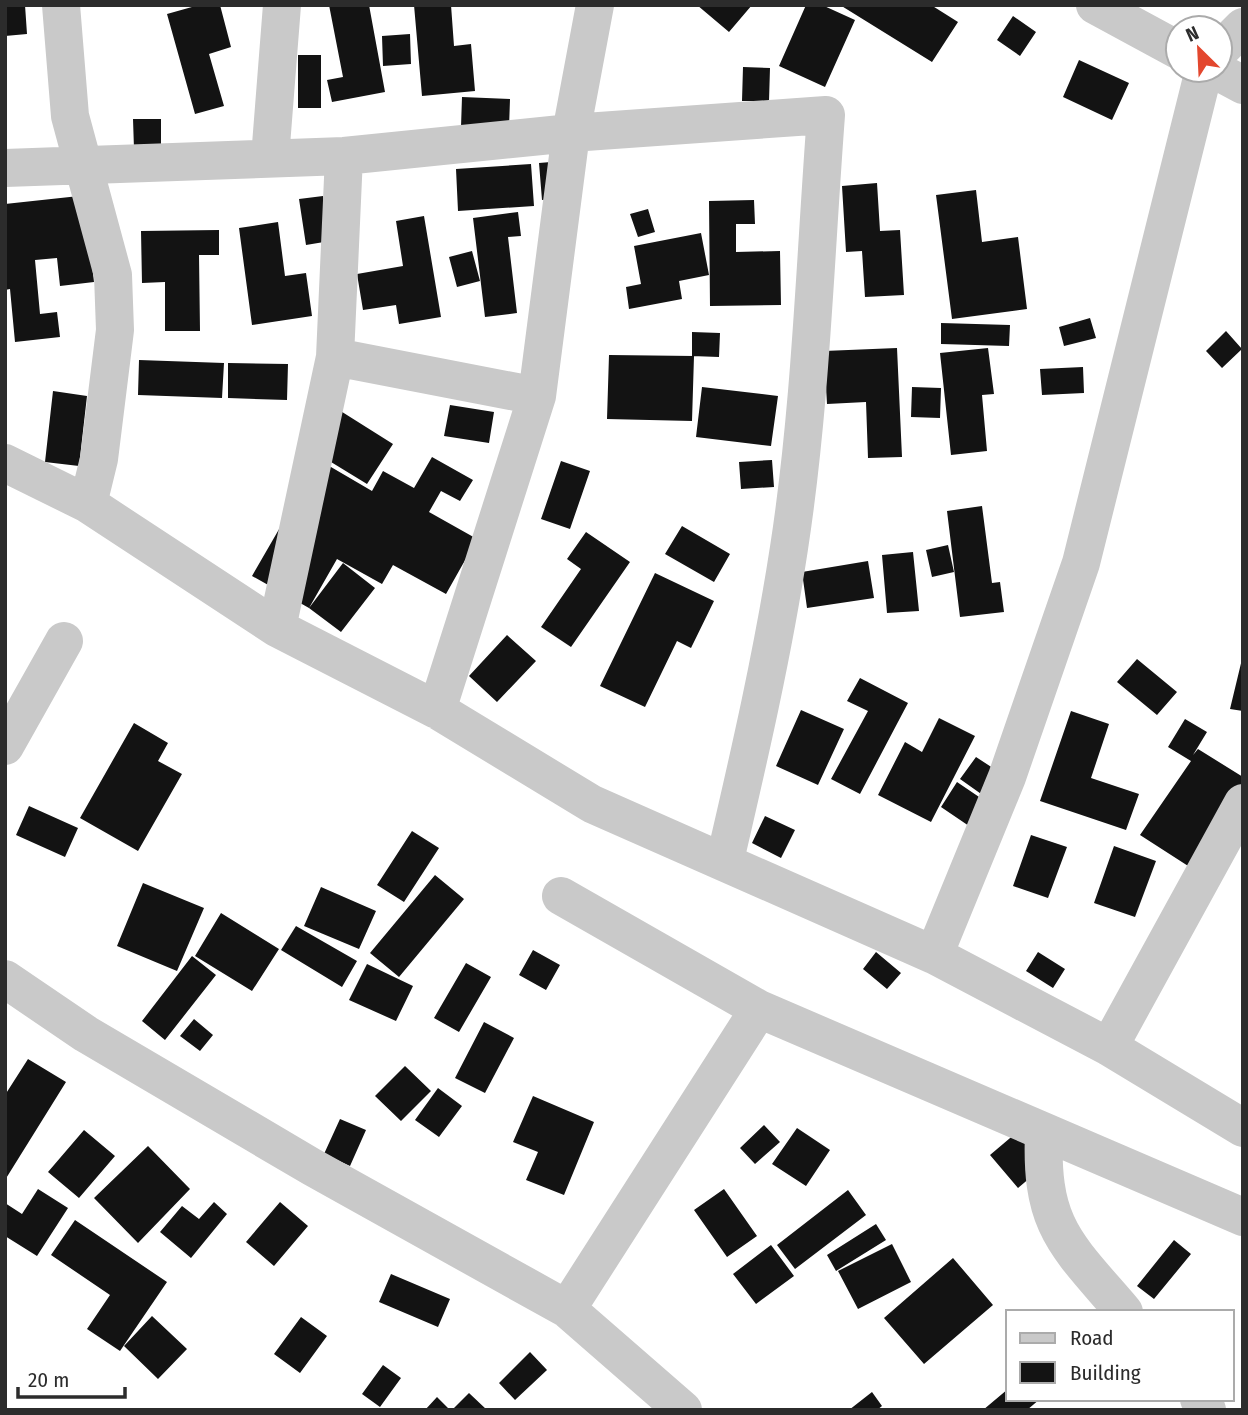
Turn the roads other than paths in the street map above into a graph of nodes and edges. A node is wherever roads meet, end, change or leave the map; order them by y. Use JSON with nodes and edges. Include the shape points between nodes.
{"nodes":[{"id":1,"x":61,"y":5,"type":"edge"},
{"id":2,"x":282,"y":5,"type":"edge"},
{"id":3,"x":595,"y":5,"type":"edge"},
{"id":4,"x":1095,"y":5,"type":"edge"},
{"id":5,"x":1164,"y":42,"type":"edge"},
{"id":6,"x":1201,"y":84,"type":"edge"},
{"id":7,"x":570,"y":133,"type":"junction"},
{"id":8,"x":344,"y":156,"type":"junction"},
{"id":9,"x":270,"y":158,"type":"junction"},
{"id":10,"x":5,"y":167,"type":"edge"},
{"id":11,"x":82,"y":167,"type":"junction"},
{"id":12,"x":335,"y":357,"type":"junction"},
{"id":13,"x":537,"y":396,"type":"junction"},
{"id":14,"x":5,"y":463,"type":"edge"},
{"id":15,"x":88,"y":504,"type":"junction"},
{"id":16,"x":277,"y":628,"type":"junction"},
{"id":17,"x":64,"y":641,"type":"dead end"},
{"id":18,"x":437,"y":710,"type":"junction"},
{"id":19,"x":5,"y":746,"type":"edge"},
{"id":20,"x":1243,"y":803,"type":"edge"},
{"id":21,"x":725,"y":860,"type":"junction"},
{"id":22,"x":561,"y":896,"type":"dead end"},
{"id":23,"x":934,"y":955,"type":"junction"},
{"id":24,"x":5,"y":979,"type":"edge"},
{"id":25,"x":759,"y":1009,"type":"junction"},
{"id":26,"x":1109,"y":1047,"type":"junction"},
{"id":27,"x":1243,"y":1128,"type":"edge"},
{"id":28,"x":1044,"y":1132,"type":"junction"},
{"id":29,"x":1243,"y":1217,"type":"edge"},
{"id":30,"x":567,"y":1309,"type":"junction"},
{"id":31,"x":1122,"y":1310,"type":"edge"},
{"id":32,"x":683,"y":1410,"type":"edge"}],
"edges":[{"from":1,"to":11,"type":"street","via":[[71,116]]},
{"from":2,"to":9,"type":"street"},
{"from":3,"to":7,"type":"street"},
{"from":4,"to":5,"type":"street"},
{"from":6,"to":23,"type":"street","via":[[1081,563],[1007,777]]},
{"from":7,"to":8,"type":"street"},
{"from":7,"to":13,"type":"street"},
{"from":7,"to":21,"type":"street","via":[[826,115],[789,547],[761,706]]},
{"from":8,"to":9,"type":"street"},
{"from":8,"to":12,"type":"street"},
{"from":9,"to":11,"type":"street"},
{"from":10,"to":11,"type":"street"},
{"from":11,"to":15,"type":"street","via":[[98,210],[113,275],[115,330],[100,459]]},
{"from":12,"to":13,"type":"street"},
{"from":12,"to":16,"type":"street"},
{"from":13,"to":18,"type":"street"},
{"from":14,"to":15,"type":"street"},
{"from":15,"to":16,"type":"street"},
{"from":16,"to":18,"type":"street"},
{"from":17,"to":19,"type":"street"},
{"from":18,"to":21,"type":"street","via":[[592,804]]},
{"from":20,"to":26,"type":"street"},
{"from":21,"to":23,"type":"street"},
{"from":22,"to":25,"type":"street"},
{"from":23,"to":26,"type":"street"},
{"from":24,"to":30,"type":"street","via":[[86,1034],[312,1167]]},
{"from":25,"to":28,"type":"street"},
{"from":25,"to":30,"type":"street"},
{"from":26,"to":27,"type":"street"},
{"from":28,"to":29,"type":"street"},
{"from":28,"to":31,"type":"street","via":[[1045,1191],[1057,1228]]},
{"from":30,"to":32,"type":"street"}]}
